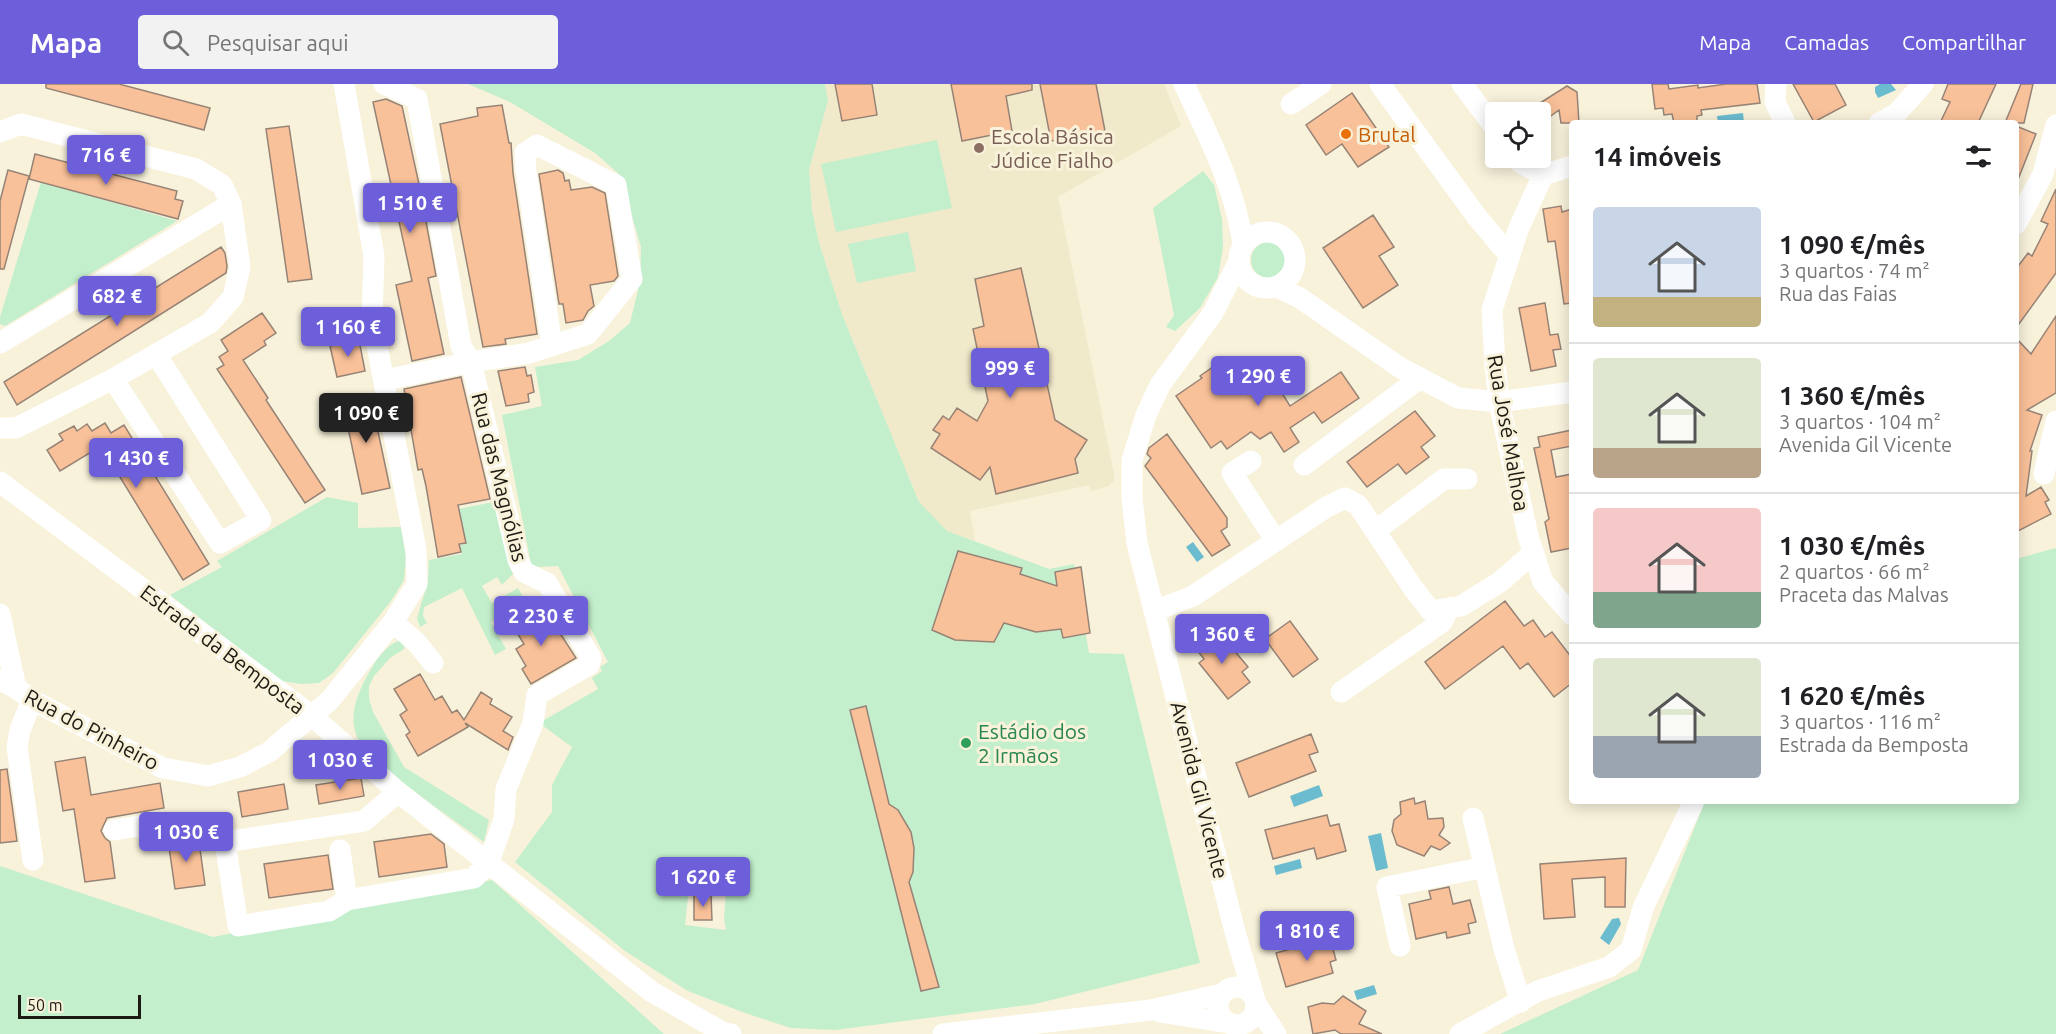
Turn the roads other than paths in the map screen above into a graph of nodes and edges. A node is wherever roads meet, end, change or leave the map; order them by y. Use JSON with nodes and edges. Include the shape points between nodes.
{"nodes":[{"id":1,"x":344,"y":84,"type":"edge"},
{"id":2,"x":1184,"y":84,"type":"edge"},
{"id":3,"x":1321,"y":84,"type":"edge"},
{"id":4,"x":1380,"y":84,"type":"edge"},
{"id":5,"x":1462,"y":84,"type":"edge"},
{"id":6,"x":1776,"y":84,"type":"edge"},
{"id":7,"x":1923,"y":84,"type":"edge"},
{"id":8,"x":387,"y":85,"type":"edge"},
{"id":9,"x":1291,"y":104,"type":"dead end"},
{"id":10,"x":1485,"y":114,"type":"edge"},
{"id":11,"x":1784,"y":120,"type":"edge"},
{"id":12,"x":1885,"y":120,"type":"edge"},
{"id":13,"x":2056,"y":125,"type":"edge"},
{"id":14,"x":0,"y":132,"type":"edge"},
{"id":15,"x":1569,"y":167,"type":"edge"},
{"id":16,"x":1530,"y":168,"type":"edge"},
{"id":17,"x":1543,"y":175,"type":"junction"},
{"id":18,"x":1229,"y":182,"type":"junction"},
{"id":19,"x":231,"y":204,"type":"junction"},
{"id":20,"x":2019,"y":218,"type":"edge"},
{"id":21,"x":1271,"y":231,"type":"junction"},
{"id":22,"x":1241,"y":253,"type":"junction"},
{"id":23,"x":1509,"y":255,"type":"junction"},
{"id":24,"x":1295,"y":266,"type":"junction"},
{"id":25,"x":1249,"y":282,"type":"junction"},
{"id":26,"x":1277,"y":286,"type":"junction"},
{"id":27,"x":1213,"y":313,"type":"junction"},
{"id":28,"x":1330,"y":318,"type":"junction"},
{"id":29,"x":372,"y":319,"type":"junction"},
{"id":30,"x":337,"y":325,"type":"dead end"},
{"id":31,"x":0,"y":343,"type":"edge"},
{"id":32,"x":552,"y":346,"type":"junction"},
{"id":33,"x":156,"y":354,"type":"junction"},
{"id":34,"x":471,"y":362,"type":"junction"},
{"id":35,"x":1420,"y":378,"type":"junction"},
{"id":36,"x":113,"y":379,"type":"junction"},
{"id":37,"x":385,"y":380,"type":"junction"},
{"id":38,"x":1569,"y":392,"type":"edge"},
{"id":39,"x":1499,"y":402,"type":"junction"},
{"id":40,"x":2056,"y":421,"type":"edge"},
{"id":41,"x":0,"y":428,"type":"edge"},
{"id":42,"x":2053,"y":448,"type":"edge"},
{"id":43,"x":1251,"y":461,"type":"dead end"},
{"id":44,"x":1305,"y":465,"type":"dead end"},
{"id":45,"x":2044,"y":474,"type":"dead end"},
{"id":46,"x":1467,"y":479,"type":"dead end"},
{"id":47,"x":0,"y":482,"type":"edge"},
{"id":48,"x":1375,"y":531,"type":"junction"},
{"id":49,"x":1276,"y":541,"type":"junction"},
{"id":50,"x":1533,"y":553,"type":"junction"},
{"id":51,"x":1449,"y":608,"type":"junction"},
{"id":52,"x":1154,"y":611,"type":"junction"},
{"id":53,"x":1569,"y":612,"type":"edge"},
{"id":54,"x":0,"y":614,"type":"edge"},
{"id":55,"x":393,"y":622,"type":"junction"},
{"id":56,"x":433,"y":663,"type":"dead end"},
{"id":57,"x":16,"y":689,"type":"edge"},
{"id":58,"x":1341,"y":692,"type":"dead end"},
{"id":59,"x":312,"y":716,"type":"junction"},
{"id":60,"x":398,"y":792,"type":"junction"},
{"id":61,"x":1693,"y":804,"type":"edge"},
{"id":62,"x":1473,"y":818,"type":"dead end"},
{"id":63,"x":114,"y":830,"type":"dead end"},
{"id":64,"x":225,"y":842,"type":"junction"},
{"id":65,"x":340,"y":850,"type":"dead end"},
{"id":66,"x":33,"y":860,"type":"dead end"},
{"id":67,"x":489,"y":862,"type":"junction"},
{"id":68,"x":1485,"y":867,"type":"junction"},
{"id":69,"x":347,"y":900,"type":"junction"},
{"id":70,"x":1235,"y":932,"type":"junction"},
{"id":71,"x":1400,"y":946,"type":"dead end"},
{"id":72,"x":1224,"y":992,"type":"junction"},
{"id":73,"x":1255,"y":1000,"type":"junction"},
{"id":74,"x":1521,"y":1002,"type":"junction"},
{"id":75,"x":1151,"y":1010,"type":"junction"},
{"id":76,"x":1240,"y":1027,"type":"edge"},
{"id":77,"x":731,"y":1034,"type":"edge"},
{"id":78,"x":943,"y":1034,"type":"edge"},
{"id":79,"x":1276,"y":1034,"type":"edge"},
{"id":80,"x":1460,"y":1034,"type":"edge"}],
"edges":[{"from":1,"to":29,"type":"street","name":"Rua do Pinheiro","via":[[374,256]]},
{"from":2,"to":18,"type":"street"},
{"from":3,"to":9,"type":"street"},
{"from":4,"to":23,"type":"street","via":[[1477,218]]},
{"from":5,"to":10,"type":"street"},
{"from":6,"to":11,"type":"street","via":[[1775,102]]},
{"from":7,"to":12,"type":"street","via":[[1896,114]]},
{"from":8,"to":34,"type":"street","name":"Rua das Magnólias","via":[[417,99],[461,346]]},
{"from":13,"to":20,"type":"street","via":[[2043,174]]},
{"from":14,"to":19,"type":"street","via":[[21,124],[196,169],[222,185]]},
{"from":15,"to":17,"type":"street"},
{"from":16,"to":17,"type":"street"},
{"from":17,"to":23,"type":"street","name":"Rua José Malhoa"},
{"from":18,"to":21,"type":"street","via":[[1244,205]]},
{"from":18,"to":22,"type":"street","via":[[1239,217]]},
{"from":19,"to":31,"type":"street"},
{"from":19,"to":33,"type":"street","via":[[240,267],[233,297],[210,323]]},
{"from":21,"to":22,"type":"street","via":[[1255,234]]},
{"from":21,"to":24,"type":"street","via":[[1287,240]]},
{"from":22,"to":25,"type":"street","via":[[1240,270]]},
{"from":22,"to":27,"type":"street"},
{"from":23,"to":39,"type":"street","name":"Rua José Malhoa","via":[[1492,310]]},
{"from":24,"to":26,"type":"street","via":[[1285,282]]},
{"from":24,"to":28,"type":"street"},
{"from":25,"to":26,"type":"street","via":[[1258,287]]},
{"from":25,"to":27,"type":"street"},
{"from":26,"to":28,"type":"street"},
{"from":27,"to":52,"type":"street","name":"Avenida Gil Vicente","via":[[1160,385],[1132,460],[1134,529]]},
{"from":28,"to":35,"type":"street"},
{"from":29,"to":30,"type":"street"},
{"from":29,"to":37,"type":"street","name":"Rua do Pinheiro"},
{"from":32,"to":32,"type":"street","via":[[588,334],[633,279],[616,185],[537,146],[525,153],[526,171]]},
{"from":32,"to":34,"type":"street"},
{"from":33,"to":36,"type":"street"},
{"from":33,"to":36,"type":"street","via":[[261,520],[220,543]]},
{"from":34,"to":37,"type":"street"},
{"from":34,"to":67,"type":"street","name":"Rua das Magnólias","via":[[518,560],[524,572],[547,583],[591,658],[589,665],[537,695],[532,723],[506,789],[504,819]]},
{"from":35,"to":39,"type":"street","via":[[1458,398]]},
{"from":35,"to":44,"type":"street"},
{"from":36,"to":41,"type":"street","via":[[15,428]]},
{"from":37,"to":55,"type":"street","name":"Rua do Pinheiro","via":[[416,550],[417,584]]},
{"from":38,"to":39,"type":"street"},
{"from":39,"to":50,"type":"street","name":"Rua José Malhoa"},
{"from":40,"to":42,"type":"street"},
{"from":42,"to":45,"type":"street"},
{"from":43,"to":49,"type":"street","via":[[1232,473]]},
{"from":46,"to":48,"type":"street","via":[[1444,479]]},
{"from":47,"to":59,"type":"street","name":"Estrada da Bemposta"},
{"from":48,"to":49,"type":"street","via":[[1358,505],[1345,498]]},
{"from":48,"to":51,"type":"street","via":[[1431,611]]},
{"from":49,"to":52,"type":"street","via":[[1193,596]]},
{"from":50,"to":51,"type":"street","via":[[1500,582],[1461,606]]},
{"from":50,"to":53,"type":"street","name":"Rua José Malhoa","via":[[1543,582]]},
{"from":51,"to":58,"type":"street","via":[[1442,622]]},
{"from":52,"to":70,"type":"street","name":"Avenida Gil Vicente"},
{"from":54,"to":57,"type":"street"},
{"from":55,"to":56,"type":"street"},
{"from":55,"to":59,"type":"street","name":"Rua do Pinheiro","via":[[330,700]]},
{"from":57,"to":59,"type":"street","name":"Rua do Pinheiro","via":[[163,768],[208,776],[240,767],[269,752]]},
{"from":57,"to":66,"type":"street","via":[[20,730],[17,747]]},
{"from":59,"to":60,"type":"street","name":"Estrada da Bemposta"},
{"from":60,"to":64,"type":"street","via":[[364,820]]},
{"from":60,"to":67,"type":"street","name":"Estrada da Bemposta"},
{"from":61,"to":74,"type":"street","via":[[1643,908],[1631,950],[1609,967],[1538,992]]},
{"from":62,"to":68,"type":"street"},
{"from":63,"to":64,"type":"street","via":[[151,824],[163,828],[193,824]]},
{"from":64,"to":69,"type":"street","via":[[238,926],[329,911]]},
{"from":65,"to":69,"type":"street"},
{"from":67,"to":69,"type":"street","via":[[474,878]]},
{"from":67,"to":77,"type":"street","name":"Estrada da Bemposta","via":[[652,992]]},
{"from":68,"to":71,"type":"street","via":[[1387,887]]},
{"from":68,"to":74,"type":"street"},
{"from":70,"to":72,"type":"street","via":[[1233,967]]},
{"from":70,"to":73,"type":"street","name":"Avenida Gil Vicente"},
{"from":72,"to":73,"type":"street","via":[[1239,987],[1250,992]]},
{"from":72,"to":75,"type":"street"},
{"from":72,"to":76,"type":"street","via":[[1218,1010],[1224,1020]]},
{"from":73,"to":76,"type":"street","via":[[1254,1016]]},
{"from":73,"to":79,"type":"street","name":"Avenida Gil Vicente"},
{"from":74,"to":80,"type":"street"},
{"from":75,"to":76,"type":"street"},
{"from":75,"to":78,"type":"street"}]}
